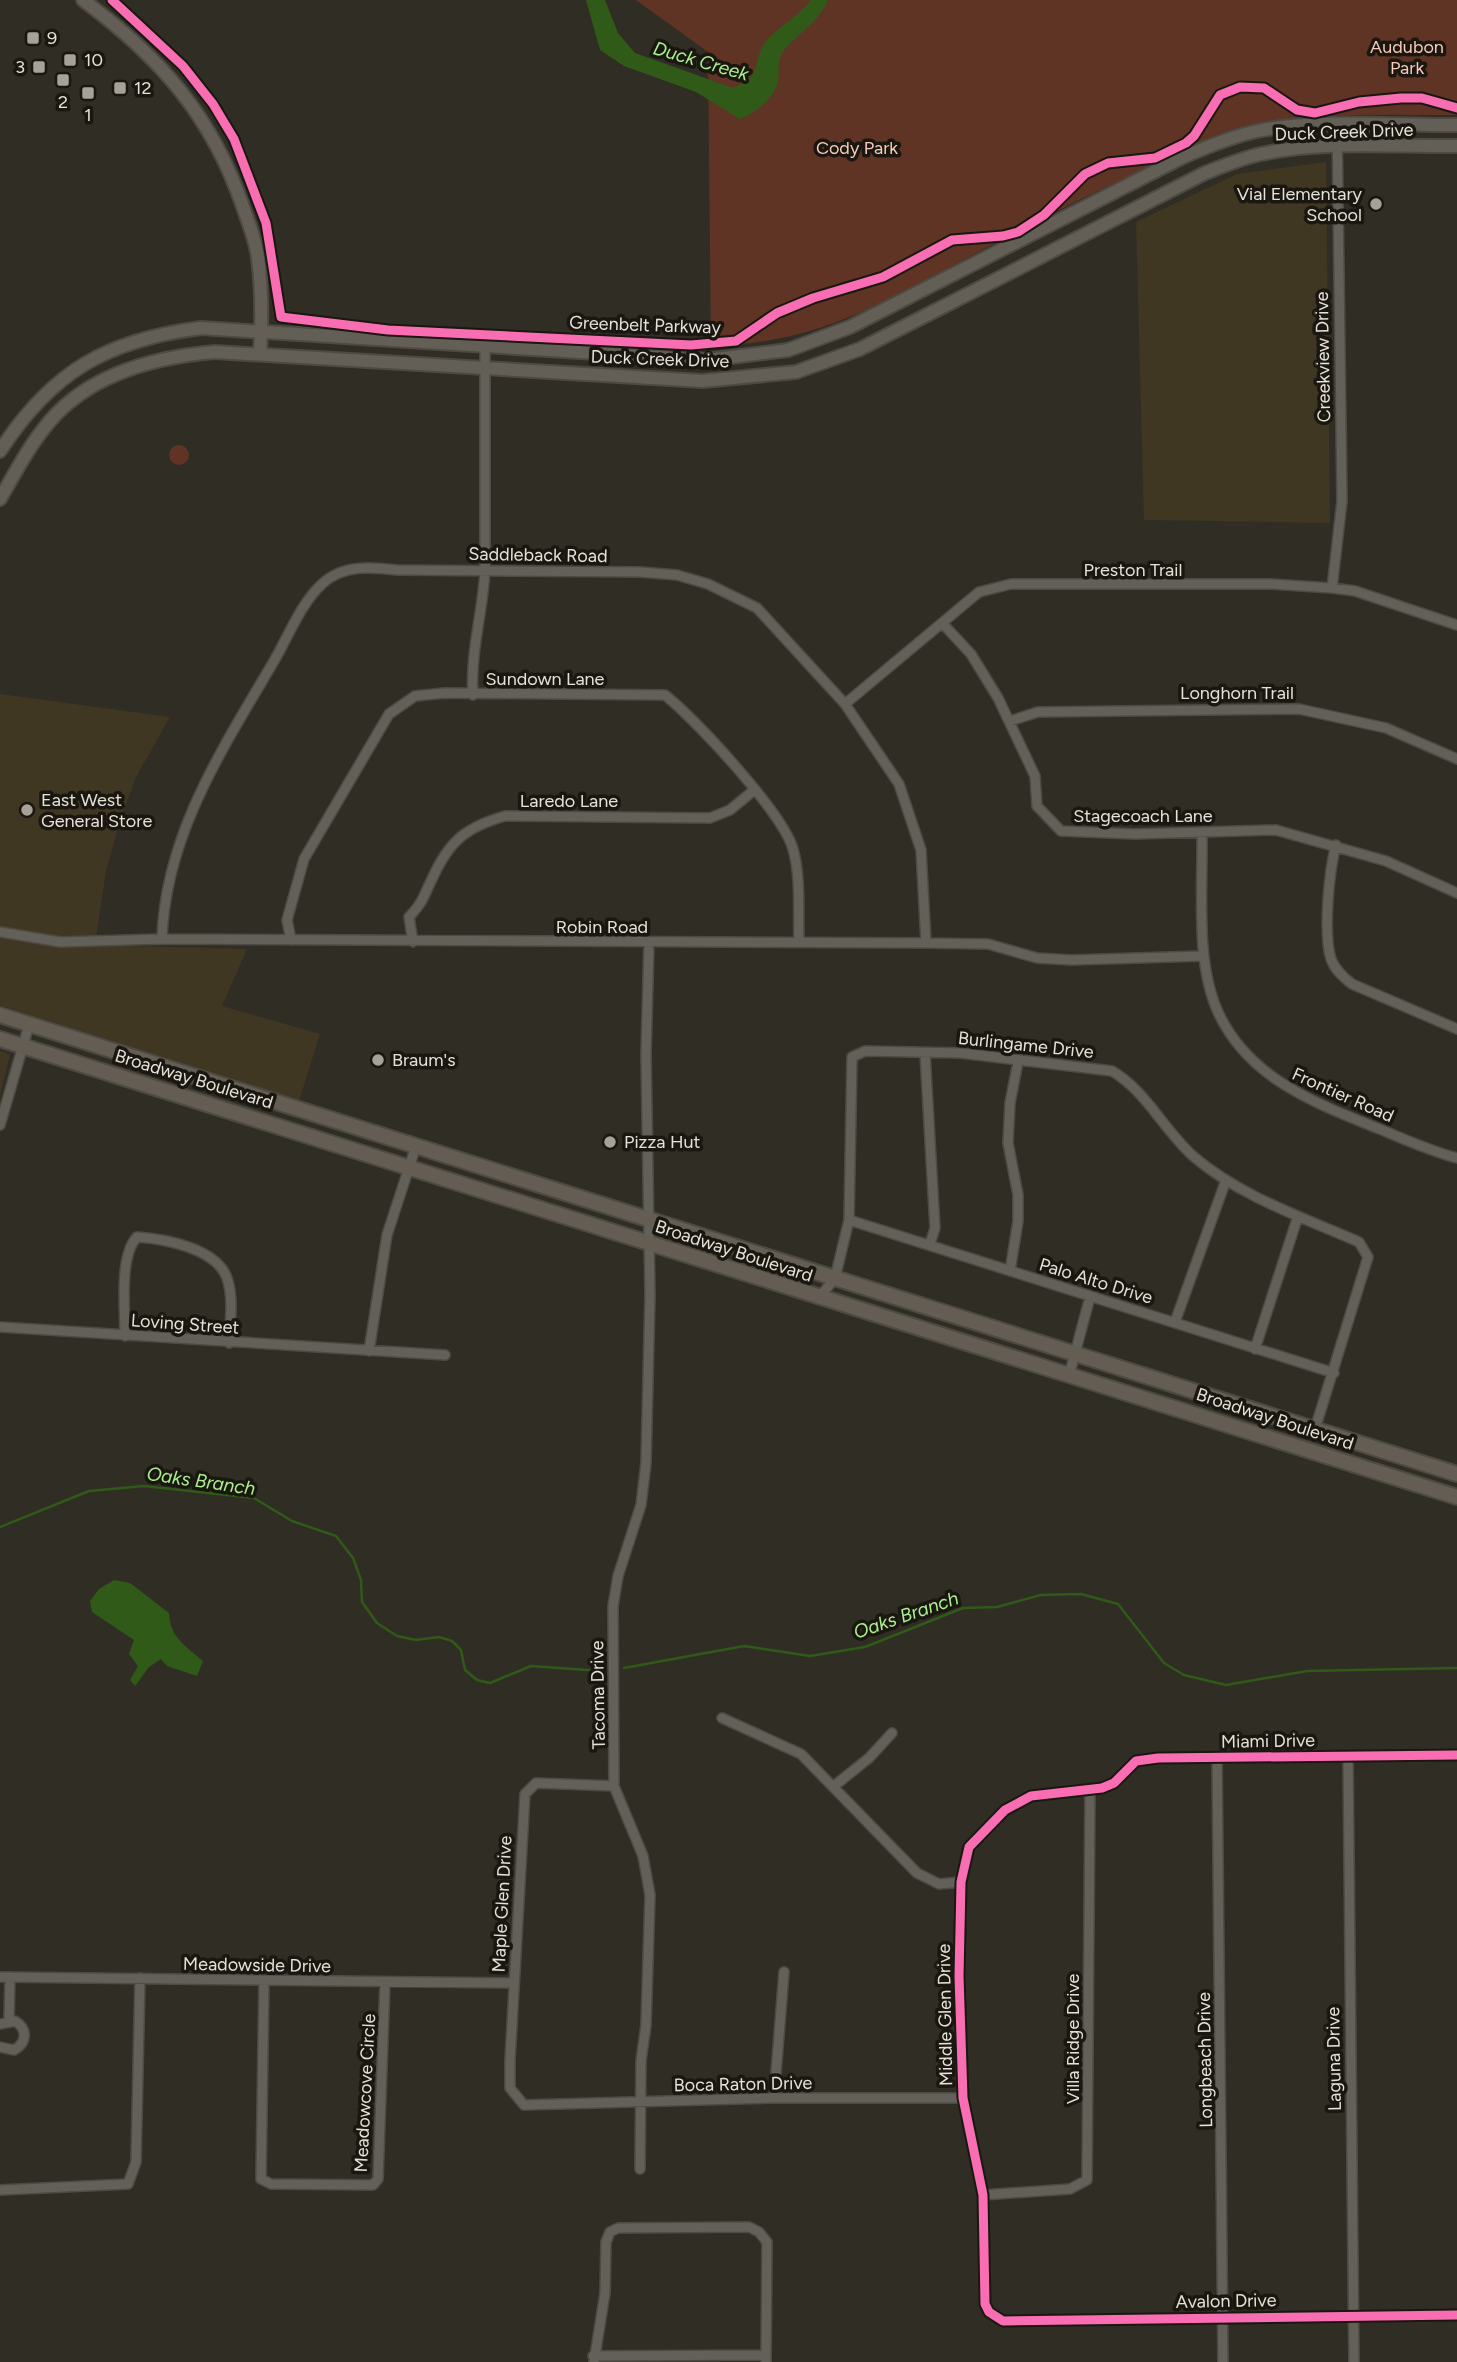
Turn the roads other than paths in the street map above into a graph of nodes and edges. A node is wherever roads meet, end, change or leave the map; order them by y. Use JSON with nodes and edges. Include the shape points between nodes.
{"nodes":[{"id":1,"x":83,"y":0,"type":"edge"},
{"id":2,"x":1338,"y":124,"type":"junction"},
{"id":3,"x":1457,"y":125,"type":"edge"},
{"id":4,"x":1457,"y":146,"type":"edge"},
{"id":5,"x":1338,"y":147,"type":"junction"},
{"id":6,"x":850,"y":327,"type":"junction"},
{"id":7,"x":261,"y":331,"type":"junction"},
{"id":8,"x":485,"y":348,"type":"junction"},
{"id":9,"x":860,"y":349,"type":"junction"},
{"id":10,"x":260,"y":354,"type":"junction"},
{"id":11,"x":675,"y":358,"type":"junction"},
{"id":12,"x":79,"y":365,"type":"junction"},
{"id":13,"x":485,"y":369,"type":"junction"},
{"id":14,"x":675,"y":379,"type":"junction"},
{"id":15,"x":92,"y":386,"type":"junction"},
{"id":16,"x":0,"y":451,"type":"edge"},
{"id":17,"x":0,"y":499,"type":"edge"},
{"id":18,"x":485,"y":569,"type":"junction"},
{"id":19,"x":1332,"y":588,"type":"junction"},
{"id":20,"x":943,"y":624,"type":"junction"},
{"id":21,"x":1457,"y":625,"type":"edge"},
{"id":22,"x":473,"y":695,"type":"junction"},
{"id":23,"x":845,"y":704,"type":"junction"},
{"id":24,"x":1010,"y":721,"type":"junction"},
{"id":25,"x":1457,"y":759,"type":"edge"},
{"id":26,"x":753,"y":790,"type":"junction"},
{"id":27,"x":1202,"y":833,"type":"junction"},
{"id":28,"x":1336,"y":845,"type":"junction"},
{"id":29,"x":1457,"y":893,"type":"edge"},
{"id":30,"x":0,"y":933,"type":"edge"},
{"id":31,"x":162,"y":939,"type":"junction"},
{"id":32,"x":291,"y":940,"type":"junction"},
{"id":33,"x":799,"y":941,"type":"junction"},
{"id":34,"x":413,"y":942,"type":"junction"},
{"id":35,"x":649,"y":943,"type":"junction"},
{"id":36,"x":926,"y":943,"type":"junction"},
{"id":37,"x":1203,"y":956,"type":"junction"},
{"id":38,"x":0,"y":1016,"type":"edge"},
{"id":39,"x":29,"y":1025,"type":"junction"},
{"id":40,"x":1457,"y":1029,"type":"edge"},
{"id":41,"x":0,"y":1039,"type":"edge"},
{"id":42,"x":23,"y":1046,"type":"junction"},
{"id":43,"x":925,"y":1053,"type":"junction"},
{"id":44,"x":1018,"y":1062,"type":"junction"},
{"id":45,"x":165,"y":1067,"type":"junction"},
{"id":46,"x":157,"y":1088,"type":"junction"},
{"id":47,"x":0,"y":1125,"type":"edge"},
{"id":48,"x":416,"y":1146,"type":"junction"},
{"id":49,"x":1457,"y":1158,"type":"edge"},
{"id":50,"x":409,"y":1167,"type":"junction"},
{"id":51,"x":1226,"y":1180,"type":"junction"},
{"id":52,"x":1298,"y":1216,"type":"junction"},
{"id":53,"x":650,"y":1219,"type":"junction"},
{"id":54,"x":849,"y":1220,"type":"junction"},
{"id":55,"x":650,"y":1243,"type":"junction"},
{"id":56,"x":930,"y":1244,"type":"junction"},
{"id":57,"x":1010,"y":1271,"type":"junction"},
{"id":58,"x":835,"y":1278,"type":"junction"},
{"id":59,"x":1090,"y":1297,"type":"junction"},
{"id":60,"x":818,"y":1298,"type":"junction"},
{"id":61,"x":1175,"y":1322,"type":"junction"},
{"id":62,"x":0,"y":1327,"type":"edge"},
{"id":63,"x":125,"y":1336,"type":"junction"},
{"id":64,"x":229,"y":1343,"type":"junction"},
{"id":65,"x":1255,"y":1349,"type":"junction"},
{"id":66,"x":369,"y":1351,"type":"junction"},
{"id":67,"x":1076,"y":1354,"type":"junction"},
{"id":68,"x":445,"y":1355,"type":"dead end"},
{"id":69,"x":1334,"y":1373,"type":"junction"},
{"id":70,"x":1069,"y":1376,"type":"junction"},
{"id":71,"x":1315,"y":1429,"type":"junction"},
{"id":72,"x":1457,"y":1474,"type":"edge"},
{"id":73,"x":1457,"y":1497,"type":"edge"},
{"id":74,"x":722,"y":1718,"type":"dead end"},
{"id":75,"x":892,"y":1734,"type":"dead end"},
{"id":76,"x":1457,"y":1755,"type":"edge"},
{"id":77,"x":1348,"y":1756,"type":"junction"},
{"id":78,"x":1217,"y":1757,"type":"junction"},
{"id":79,"x":614,"y":1786,"type":"junction"},
{"id":80,"x":834,"y":1786,"type":"junction"},
{"id":81,"x":1090,"y":1790,"type":"junction"},
{"id":82,"x":961,"y":1882,"type":"junction"},
{"id":83,"x":784,"y":1972,"type":"dead end"},
{"id":84,"x":5,"y":1977,"type":"edge"},
{"id":85,"x":140,"y":1978,"type":"junction"},
{"id":86,"x":264,"y":1981,"type":"junction"},
{"id":87,"x":385,"y":1983,"type":"junction"},
{"id":88,"x":513,"y":1983,"type":"junction"},
{"id":89,"x":4,"y":2022,"type":"edge"},
{"id":90,"x":0,"y":2047,"type":"edge"},
{"id":91,"x":774,"y":2098,"type":"junction"},
{"id":92,"x":963,"y":2098,"type":"junction"},
{"id":93,"x":639,"y":2103,"type":"junction"},
{"id":94,"x":524,"y":2105,"type":"joint"},
{"id":95,"x":640,"y":2169,"type":"dead end"},
{"id":96,"x":0,"y":2190,"type":"edge"},
{"id":97,"x":983,"y":2195,"type":"junction"},
{"id":98,"x":1457,"y":2315,"type":"edge"},
{"id":99,"x":1353,"y":2316,"type":"junction"},
{"id":100,"x":996,"y":2317,"type":"joint"},
{"id":101,"x":1224,"y":2317,"type":"junction"},
{"id":102,"x":594,"y":2359,"type":"edge"},
{"id":103,"x":766,"y":2359,"type":"edge"},
{"id":104,"x":1223,"y":2362,"type":"edge"},
{"id":105,"x":1354,"y":2362,"type":"edge"}],
"edges":[{"from":1,"to":7,"type":"main road","via":[[162,69],[191,101],[220,148],[258,256]]},
{"from":2,"to":3,"type":"main road","name":"Duck Creek Drive"},
{"from":2,"to":5,"type":"street","name":"Creekview Drive"},
{"from":2,"to":6,"type":"main road","name":"Duck Creek Drive","via":[[1277,128],[1219,142]]},
{"from":4,"to":5,"type":"main road","name":"Duck Creek Drive"},
{"from":5,"to":9,"type":"main road","name":"Duck Creek Drive","via":[[1260,154],[1205,173]]},
{"from":5,"to":19,"type":"street","name":"Creekview Drive","via":[[1342,501]]},
{"from":6,"to":9,"type":"main road"},
{"from":6,"to":11,"type":"main road","name":"Duck Creek Drive","via":[[788,350],[707,360]]},
{"from":7,"to":8,"type":"main road","name":"Duck Creek Drive"},
{"from":7,"to":10,"type":"main road"},
{"from":7,"to":12,"type":"main road","name":"Duck Creek Drive","via":[[196,328],[133,341]]},
{"from":8,"to":11,"type":"main road","name":"Duck Creek Drive"},
{"from":8,"to":13,"type":"street"},
{"from":9,"to":14,"type":"main road","name":"Duck Creek Drive","via":[[796,372],[726,381]]},
{"from":10,"to":13,"type":"main road","name":"Duck Creek Drive"},
{"from":10,"to":15,"type":"main road","name":"Duck Creek Drive","via":[[187,355],[138,365]]},
{"from":11,"to":14,"type":"main road"},
{"from":12,"to":15,"type":"main road"},
{"from":12,"to":16,"type":"main road","name":"Duck Creek Drive","via":[[42,395]]},
{"from":13,"to":14,"type":"main road","name":"Duck Creek Drive"},
{"from":13,"to":18,"type":"street"},
{"from":15,"to":17,"type":"main road","name":"Duck Creek Drive","via":[[50,421]]},
{"from":18,"to":22,"type":"street","via":[[471,673]]},
{"from":18,"to":23,"type":"street","name":"Saddleback Road","via":[[640,572],[708,583],[757,608]]},
{"from":18,"to":31,"type":"street","name":"Saddleback Road","via":[[365,566],[322,583],[198,795],[176,850],[163,910]]},
{"from":19,"to":20,"type":"street","name":"Preston Trail","via":[[1011,584],[979,592]]},
{"from":19,"to":21,"type":"street","name":"Preston Trail","via":[[1355,591]]},
{"from":20,"to":23,"type":"street","name":"Preston Trail"},
{"from":20,"to":24,"type":"street","name":"Stagecoach Lane","via":[[971,654]]},
{"from":22,"to":26,"type":"street","name":"Sundown Lane","via":[[665,695],[706,733]]},
{"from":22,"to":32,"type":"street","name":"Sundown Lane","via":[[415,696],[389,714],[304,859],[287,920]]},
{"from":23,"to":36,"type":"street","name":"Saddleback Road","via":[[872,740],[902,794],[921,850]]},
{"from":24,"to":25,"type":"street","name":"Longhorn Trail","via":[[1038,712],[1299,709],[1386,728]]},
{"from":24,"to":27,"type":"street","name":"Stagecoach Lane","via":[[1035,776],[1037,806],[1061,831]]},
{"from":26,"to":33,"type":"street","name":"Sundown Lane","via":[[793,849]]},
{"from":26,"to":34,"type":"street","name":"Laredo Lane","via":[[730,810],[710,818],[505,816],[477,824],[457,837],[425,900],[409,917]]},
{"from":27,"to":28,"type":"street","name":"Stagecoach Lane","via":[[1276,830]]},
{"from":27,"to":37,"type":"street","name":"Frontier Road"},
{"from":28,"to":29,"type":"street","name":"Stagecoach Lane","via":[[1387,861]]},
{"from":28,"to":40,"type":"street","via":[[1330,866],[1329,934],[1331,958],[1340,975]]},
{"from":30,"to":31,"type":"street","name":"Robin Road","via":[[60,942]]},
{"from":31,"to":32,"type":"street","name":"Robin Road"},
{"from":32,"to":34,"type":"street","name":"Robin Road"},
{"from":33,"to":35,"type":"street","name":"Robin Road"},
{"from":33,"to":36,"type":"street","name":"Robin Road"},
{"from":34,"to":35,"type":"street","name":"Robin Road"},
{"from":35,"to":53,"type":"street","name":"Tacoma Drive"},
{"from":36,"to":37,"type":"street","name":"Robin Road","via":[[988,944],[1037,958]]},
{"from":37,"to":49,"type":"street","name":"Frontier Road","via":[[1217,1012],[1259,1068],[1283,1087],[1339,1113]]},
{"from":38,"to":39,"type":"main road","name":"Broadway Boulevard"},
{"from":39,"to":42,"type":"street"},
{"from":39,"to":45,"type":"main road","name":"Broadway Boulevard"},
{"from":41,"to":42,"type":"main road","name":"Broadway Boulevard"},
{"from":42,"to":46,"type":"main road","name":"Broadway Boulevard"},
{"from":42,"to":47,"type":"street"},
{"from":43,"to":44,"type":"street","name":"Burlingame Drive"},
{"from":43,"to":54,"type":"street","name":"Burlingame Drive","via":[[865,1051],[852,1057]]},
{"from":43,"to":56,"type":"street","via":[[935,1228]]},
{"from":44,"to":51,"type":"street","name":"Burlingame Drive","via":[[1089,1066],[1128,1080],[1165,1128]]},
{"from":44,"to":57,"type":"street","via":[[1008,1143],[1018,1195]]},
{"from":45,"to":46,"type":"main road"},
{"from":45,"to":48,"type":"main road","name":"Broadway Boulevard"},
{"from":46,"to":50,"type":"main road","name":"Broadway Boulevard"},
{"from":48,"to":50,"type":"street"},
{"from":48,"to":53,"type":"main road","name":"Broadway Boulevard"},
{"from":50,"to":55,"type":"main road","name":"Broadway Boulevard"},
{"from":50,"to":66,"type":"street","via":[[387,1235]]},
{"from":51,"to":52,"type":"street","name":"Burlingame Drive"},
{"from":51,"to":61,"type":"street"},
{"from":52,"to":65,"type":"street"},
{"from":52,"to":69,"type":"street","name":"Burlingame Drive","via":[[1359,1242],[1368,1257]]},
{"from":53,"to":55,"type":"street","name":"Tacoma Drive"},
{"from":53,"to":58,"type":"main road","name":"Broadway Boulevard"},
{"from":54,"to":56,"type":"street","name":"Palo Alto Drive"},
{"from":54,"to":58,"type":"street"},
{"from":55,"to":60,"type":"main road","name":"Broadway Boulevard"},
{"from":55,"to":79,"type":"street","name":"Tacoma Drive","via":[[646,1463],[641,1504],[613,1606]]},
{"from":56,"to":57,"type":"street","name":"Palo Alto Drive"},
{"from":57,"to":59,"type":"street","name":"Palo Alto Drive"},
{"from":58,"to":60,"type":"street"},
{"from":58,"to":67,"type":"main road","name":"Broadway Boulevard"},
{"from":59,"to":61,"type":"street","name":"Palo Alto Drive"},
{"from":59,"to":67,"type":"street"},
{"from":60,"to":70,"type":"main road","name":"Broadway Boulevard"},
{"from":61,"to":65,"type":"street","name":"Palo Alto Drive"},
{"from":62,"to":63,"type":"street","name":"Loving Street"},
{"from":63,"to":64,"type":"street","name":"Loving Street"},
{"from":63,"to":64,"type":"street","via":[[124,1286],[129,1245],[137,1237],[181,1245],[216,1261],[227,1276],[232,1301]]},
{"from":64,"to":66,"type":"street","name":"Loving Street"},
{"from":65,"to":69,"type":"street","name":"Palo Alto Drive"},
{"from":66,"to":68,"type":"street","name":"Loving Street"},
{"from":67,"to":70,"type":"street"},
{"from":67,"to":71,"type":"main road","name":"Broadway Boulevard"},
{"from":69,"to":71,"type":"street"},
{"from":70,"to":73,"type":"main road","name":"Broadway Boulevard"},
{"from":71,"to":72,"type":"main road","name":"Broadway Boulevard"},
{"from":74,"to":80,"type":"street","via":[[801,1755]]},
{"from":75,"to":80,"type":"street"},
{"from":76,"to":77,"type":"street","name":"Miami Drive"},
{"from":77,"to":78,"type":"street","name":"Miami Drive"},
{"from":77,"to":99,"type":"street","name":"Laguna Drive"},
{"from":78,"to":81,"type":"street","name":"Miami Drive","via":[[1136,1761],[1114,1783]]},
{"from":78,"to":101,"type":"street","name":"Longbeach Drive"},
{"from":79,"to":88,"type":"street","name":"Maple Glen Drive","via":[[536,1783],[525,1794]]},
{"from":79,"to":93,"type":"street","name":"Tacoma Drive","via":[[643,1856],[650,1895]]},
{"from":80,"to":82,"type":"street","via":[[917,1873],[939,1884]]},
{"from":81,"to":82,"type":"street","name":"Middle Glen Drive","via":[[1031,1796],[1005,1810],[969,1847]]},
{"from":81,"to":97,"type":"street","name":"Villa Ridge Drive","via":[[1087,2180],[1070,2189]]},
{"from":82,"to":92,"type":"street","name":"Middle Glen Drive"},
{"from":83,"to":91,"type":"street"},
{"from":84,"to":85,"type":"street","name":"Meadowside Drive"},
{"from":84,"to":89,"type":"street"},
{"from":85,"to":86,"type":"street","name":"Meadowside Drive"},
{"from":85,"to":96,"type":"street","via":[[136,2162],[128,2184]]},
{"from":86,"to":87,"type":"street","name":"Meadowside Drive"},
{"from":86,"to":87,"type":"street","name":"Meadowcove Circle","via":[[261,2179],[271,2184],[339,2186],[373,2185],[378,2179]]},
{"from":87,"to":88,"type":"street","name":"Meadowside Drive"},
{"from":88,"to":94,"type":"street","name":"Maple Glen Drive","via":[[510,2088]]},
{"from":89,"to":90,"type":"street","via":[[20,2024],[23,2042],[14,2050]]},
{"from":91,"to":92,"type":"street","name":"Boca Raton Drive"},
{"from":91,"to":93,"type":"street","name":"Boca Raton Drive"},
{"from":92,"to":97,"type":"street","name":"Middle Glen Drive"},
{"from":93,"to":94,"type":"street","name":"Boca Raton Drive"},
{"from":93,"to":95,"type":"street","name":"Tacoma Drive"},
{"from":97,"to":100,"type":"street","name":"Middle Glen Drive","via":[[985,2304]]},
{"from":98,"to":99,"type":"street","name":"Avalon Drive"},
{"from":99,"to":101,"type":"street","name":"Avalon Drive"},
{"from":99,"to":105,"type":"street","name":"Laguna Drive"},
{"from":100,"to":101,"type":"street","name":"Avalon Drive","via":[[1003,2321]]},
{"from":101,"to":104,"type":"street","name":"Longbeach Drive"},
{"from":102,"to":103,"type":"street"},
{"from":102,"to":103,"type":"street","via":[[610,2232],[618,2228],[749,2227],[767,2242]]}]}
